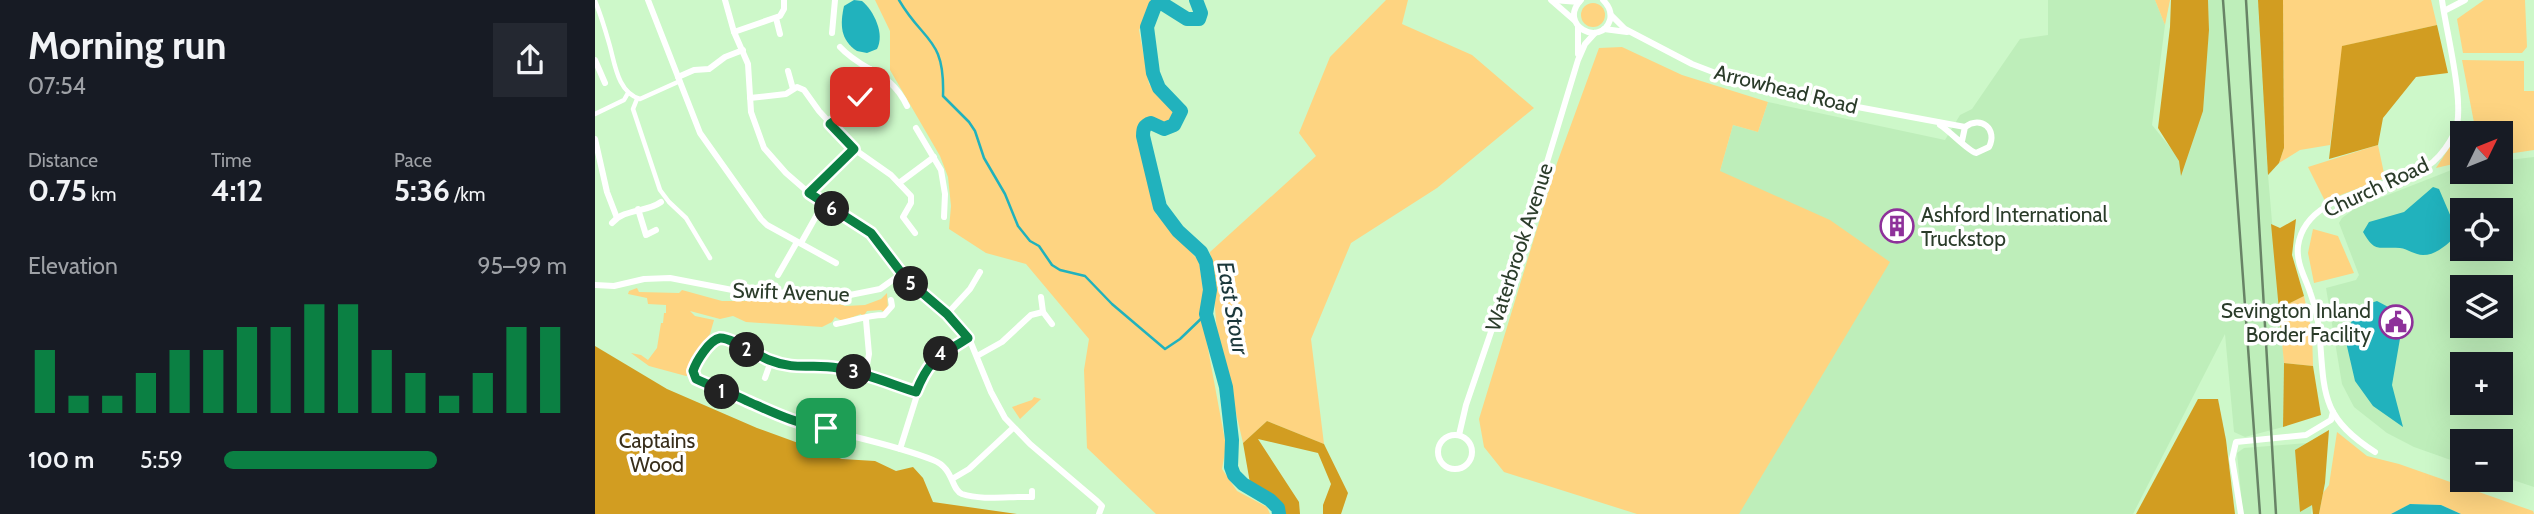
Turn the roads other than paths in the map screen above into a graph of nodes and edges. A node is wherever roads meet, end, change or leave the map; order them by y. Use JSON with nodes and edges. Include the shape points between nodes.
{"nodes":[{"id":1,"x":648,"y":0,"type":"edge"},
{"id":2,"x":725,"y":0,"type":"edge"},
{"id":3,"x":784,"y":0,"type":"edge"},
{"id":4,"x":835,"y":0,"type":"edge"},
{"id":5,"x":1552,"y":0,"type":"edge"},
{"id":6,"x":2442,"y":0,"type":"edge"},
{"id":7,"x":2465,"y":0,"type":"edge"},
{"id":8,"x":595,"y":1,"type":"edge"},
{"id":9,"x":1580,"y":1,"type":"edge"},
{"id":10,"x":1606,"y":2,"type":"edge"},
{"id":11,"x":2444,"y":11,"type":"junction"},
{"id":12,"x":1611,"y":15,"type":"junction"},
{"id":13,"x":776,"y":18,"type":"junction"},
{"id":14,"x":1576,"y":23,"type":"junction"},
{"id":15,"x":1604,"y":29,"type":"junction"},
{"id":16,"x":734,"y":32,"type":"junction"},
{"id":17,"x":832,"y":33,"type":"dead end"},
{"id":18,"x":1595,"y":33,"type":"junction"},
{"id":19,"x":780,"y":34,"type":"dead end"},
{"id":20,"x":1639,"y":37,"type":"junction"},
{"id":21,"x":840,"y":47,"type":"dead end"},
{"id":22,"x":743,"y":50,"type":"junction"},
{"id":23,"x":595,"y":60,"type":"edge"},
{"id":24,"x":1578,"y":60,"type":"junction"},
{"id":25,"x":870,"y":69,"type":"junction"},
{"id":26,"x":788,"y":71,"type":"dead end"},
{"id":27,"x":679,"y":79,"type":"junction"},
{"id":28,"x":605,"y":83,"type":"dead end"},
{"id":29,"x":793,"y":89,"type":"junction"},
{"id":30,"x":628,"y":93,"type":"junction"},
{"id":31,"x":750,"y":98,"type":"junction"},
{"id":32,"x":637,"y":99,"type":"junction"},
{"id":33,"x":624,"y":100,"type":"junction"},
{"id":34,"x":907,"y":106,"type":"dead end"},
{"id":35,"x":633,"y":109,"type":"junction"},
{"id":36,"x":595,"y":114,"type":"edge"},
{"id":37,"x":1938,"y":123,"type":"junction"},
{"id":38,"x":830,"y":124,"type":"junction"},
{"id":39,"x":1965,"y":127,"type":"junction"},
{"id":40,"x":916,"y":128,"type":"dead end"},
{"id":41,"x":595,"y":139,"type":"edge"},
{"id":42,"x":1962,"y":141,"type":"junction"},
{"id":43,"x":854,"y":149,"type":"junction"},
{"id":44,"x":934,"y":157,"type":"junction"},
{"id":45,"x":604,"y":183,"type":"junction"},
{"id":46,"x":899,"y":183,"type":"junction"},
{"id":47,"x":595,"y":185,"type":"edge"},
{"id":48,"x":809,"y":193,"type":"junction"},
{"id":49,"x":661,"y":202,"type":"dead end"},
{"id":50,"x":824,"y":204,"type":"junction"},
{"id":51,"x":638,"y":209,"type":"junction"},
{"id":52,"x":944,"y":217,"type":"dead end"},
{"id":53,"x":656,"y":230,"type":"dead end"},
{"id":54,"x":915,"y":233,"type":"dead end"},
{"id":55,"x":799,"y":242,"type":"junction"},
{"id":56,"x":710,"y":258,"type":"dead end"},
{"id":57,"x":836,"y":263,"type":"dead end"},
{"id":58,"x":980,"y":272,"type":"dead end"},
{"id":59,"x":901,"y":274,"type":"junction"},
{"id":60,"x":778,"y":275,"type":"dead end"},
{"id":61,"x":595,"y":285,"type":"edge"},
{"id":62,"x":1041,"y":297,"type":"dead end"},
{"id":63,"x":891,"y":300,"type":"dead end"},
{"id":64,"x":1043,"y":312,"type":"junction"},
{"id":65,"x":947,"y":314,"type":"junction"},
{"id":66,"x":866,"y":320,"type":"junction"},
{"id":67,"x":836,"y":324,"type":"dead end"},
{"id":68,"x":1052,"y":324,"type":"dead end"},
{"id":69,"x":968,"y":338,"type":"junction"},
{"id":70,"x":978,"y":356,"type":"junction"},
{"id":71,"x":771,"y":361,"type":"junction"},
{"id":72,"x":866,"y":376,"type":"junction"},
{"id":73,"x":765,"y":378,"type":"dead end"},
{"id":74,"x":916,"y":392,"type":"junction"},
{"id":75,"x":2333,"y":412,"type":"junction"},
{"id":76,"x":1013,"y":428,"type":"junction"},
{"id":77,"x":1459,"y":435,"type":"junction"},
{"id":78,"x":900,"y":449,"type":"junction"},
{"id":79,"x":2375,"y":452,"type":"dead end"},
{"id":80,"x":952,"y":479,"type":"junction"},
{"id":81,"x":1032,"y":491,"type":"dead end"},
{"id":82,"x":1098,"y":514,"type":"edge"},
{"id":83,"x":2241,"y":514,"type":"edge"}],
"edges":[{"from":1,"to":27,"type":"street"},
{"from":2,"to":16,"type":"street"},
{"from":3,"to":13,"type":"street","via":[[783,13]]},
{"from":4,"to":17,"type":"street"},
{"from":5,"to":9,"type":"street"},
{"from":5,"to":14,"type":"street"},
{"from":6,"to":11,"type":"street","name":"Church Road"},
{"from":7,"to":11,"type":"street"},
{"from":8,"to":30,"type":"street","via":[[614,66]]},
{"from":9,"to":14,"type":"street","name":"Waterbrook Avenue","via":[[1574,10]]},
{"from":10,"to":12,"type":"street"},
{"from":11,"to":75,"type":"street","name":"Church Road","via":[[2457,92],[2456,130],[2432,163],[2317,214],[2298,245],[2316,310],[2322,383]]},
{"from":12,"to":15,"type":"street"},
{"from":12,"to":20,"type":"street","name":"Arrowhead Road"},
{"from":13,"to":16,"type":"street"},
{"from":13,"to":19,"type":"street"},
{"from":14,"to":18,"type":"street"},
{"from":14,"to":24,"type":"street","name":"Waterbrook Avenue"},
{"from":15,"to":18,"type":"street"},
{"from":15,"to":20,"type":"street","name":"Arrowhead Road"},
{"from":16,"to":22,"type":"street"},
{"from":18,"to":24,"type":"street","name":"Waterbrook Avenue"},
{"from":20,"to":37,"type":"street","name":"Arrowhead Road","via":[[1739,82]]},
{"from":21,"to":25,"type":"street"},
{"from":22,"to":27,"type":"street"},
{"from":22,"to":31,"type":"street"},
{"from":23,"to":28,"type":"street"},
{"from":24,"to":77,"type":"street","name":"Waterbrook Avenue"},
{"from":25,"to":34,"type":"street","via":[[891,81]]},
{"from":25,"to":38,"type":"street","via":[[858,103]]},
{"from":26,"to":29,"type":"street"},
{"from":27,"to":32,"type":"street"},
{"from":27,"to":55,"type":"street","via":[[700,133],[761,219]]},
{"from":29,"to":31,"type":"street"},
{"from":29,"to":38,"type":"street","via":[[804,90]]},
{"from":30,"to":32,"type":"street"},
{"from":30,"to":33,"type":"street"},
{"from":31,"to":48,"type":"street","via":[[764,148]]},
{"from":32,"to":35,"type":"street"},
{"from":33,"to":35,"type":"street"},
{"from":33,"to":36,"type":"street"},
{"from":35,"to":56,"type":"street","via":[[660,190],[686,218]]},
{"from":37,"to":39,"type":"street","name":"Arrowhead Road"},
{"from":37,"to":42,"type":"street","name":"Arrowhead Road"},
{"from":38,"to":43,"type":"street"},
{"from":39,"to":42,"type":"street"},
{"from":39,"to":42,"type":"street","via":[[1985,124],[1992,132],[1992,142],[1976,153]]},
{"from":40,"to":44,"type":"street"},
{"from":41,"to":45,"type":"street"},
{"from":43,"to":46,"type":"street"},
{"from":43,"to":48,"type":"street"},
{"from":44,"to":46,"type":"street"},
{"from":44,"to":52,"type":"street","via":[[943,180]]},
{"from":45,"to":47,"type":"street"},
{"from":45,"to":51,"type":"street","via":[[615,220]]},
{"from":46,"to":54,"type":"street","via":[[911,196],[903,217]]},
{"from":48,"to":50,"type":"street"},
{"from":49,"to":51,"type":"street"},
{"from":50,"to":55,"type":"street"},
{"from":50,"to":59,"type":"street","via":[[871,233]]},
{"from":51,"to":53,"type":"street","via":[[646,234]]},
{"from":55,"to":57,"type":"street"},
{"from":55,"to":60,"type":"street"},
{"from":58,"to":65,"type":"street"},
{"from":59,"to":61,"type":"street","name":"Swift Avenue","via":[[880,289],[850,295],[731,292],[658,277]]},
{"from":59,"to":65,"type":"street"},
{"from":62,"to":64,"type":"street"},
{"from":63,"to":66,"type":"street","via":[[888,313]]},
{"from":64,"to":68,"type":"street"},
{"from":64,"to":70,"type":"street","via":[[1031,315],[1002,342]]},
{"from":65,"to":69,"type":"street"},
{"from":66,"to":67,"type":"street"},
{"from":66,"to":72,"type":"street"},
{"from":69,"to":70,"type":"street"},
{"from":69,"to":74,"type":"street","via":[[929,365]]},
{"from":70,"to":76,"type":"street","via":[[991,392]]},
{"from":71,"to":72,"type":"street","via":[[799,368],[838,368]]},
{"from":71,"to":73,"type":"street"},
{"from":71,"to":78,"type":"street","via":[[717,338],[693,375],[779,415]]},
{"from":72,"to":74,"type":"street"},
{"from":74,"to":78,"type":"street"},
{"from":75,"to":79,"type":"street"},
{"from":75,"to":83,"type":"street","via":[[2331,421],[2317,430],[2288,438],[2236,442],[2232,459]]},
{"from":76,"to":80,"type":"street"},
{"from":76,"to":82,"type":"street","via":[[1102,506]]},
{"from":77,"to":77,"type":"street","via":[[1472,446],[1472,457],[1465,466],[1450,468],[1441,461],[1438,450],[1443,440]]},
{"from":78,"to":80,"type":"street","via":[[942,464]]},
{"from":80,"to":81,"type":"street","via":[[958,491],[967,495],[1032,496]]}]}
